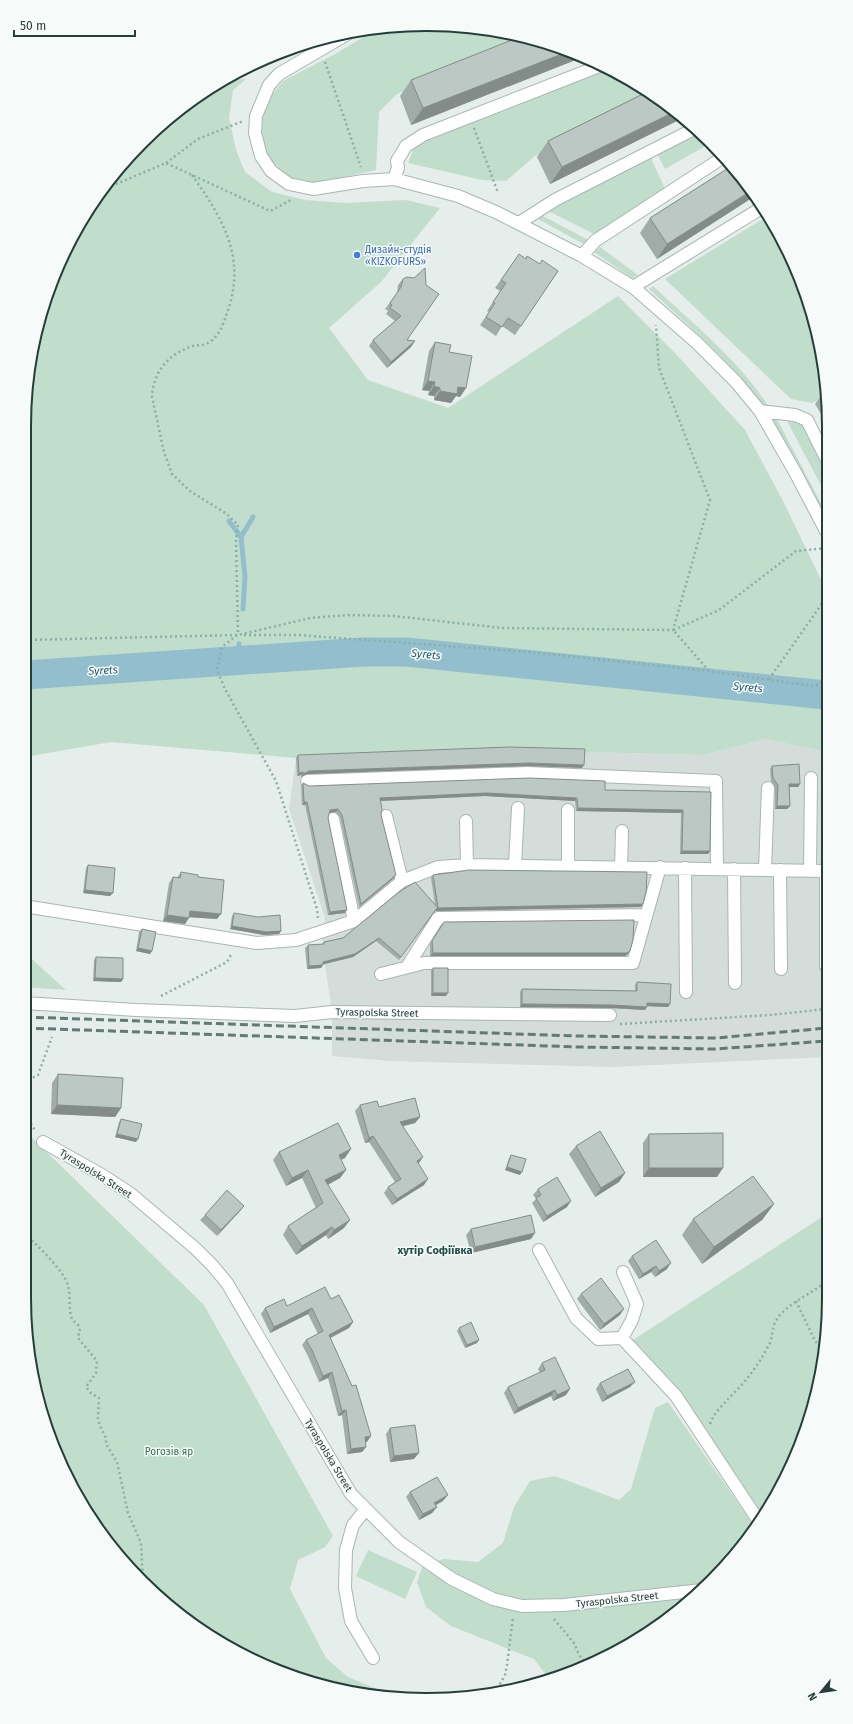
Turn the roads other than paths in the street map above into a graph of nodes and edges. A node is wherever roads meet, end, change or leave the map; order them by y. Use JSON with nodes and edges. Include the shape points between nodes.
{"nodes":[{"id":1,"x":333,"y":42,"type":"edge"},
{"id":2,"x":592,"y":68,"type":"edge"},
{"id":3,"x":689,"y":131,"type":"edge"},
{"id":4,"x":719,"y":160,"type":"edge"},
{"id":5,"x":394,"y":179,"type":"junction"},
{"id":6,"x":757,"y":211,"type":"edge"},
{"id":7,"x":519,"y":223,"type":"junction"},
{"id":8,"x":582,"y":256,"type":"junction"},
{"id":9,"x":633,"y":287,"type":"junction"},
{"id":10,"x":760,"y":411,"type":"junction"},
{"id":11,"x":822,"y":450,"type":"edge"},
{"id":12,"x":822,"y":523,"type":"edge"},
{"id":13,"x":812,"y":778,"type":"dead end"},
{"id":14,"x":307,"y":781,"type":"dead end"},
{"id":15,"x":768,"y":788,"type":"dead end"},
{"id":16,"x":518,"y":808,"type":"dead end"},
{"id":17,"x":568,"y":810,"type":"dead end"},
{"id":18,"x":386,"y":816,"type":"dead end"},
{"id":19,"x":333,"y":820,"type":"dead end"},
{"id":20,"x":466,"y":821,"type":"dead end"},
{"id":21,"x":622,"y":831,"type":"dead end"},
{"id":22,"x":467,"y":864,"type":"junction"},
{"id":23,"x":515,"y":865,"type":"junction"},
{"id":24,"x":568,"y":866,"type":"junction"},
{"id":25,"x":621,"y":867,"type":"junction"},
{"id":26,"x":660,"y":868,"type":"junction"},
{"id":27,"x":685,"y":868,"type":"junction"},
{"id":28,"x":716,"y":869,"type":"junction"},
{"id":29,"x":734,"y":869,"type":"junction"},
{"id":30,"x":765,"y":870,"type":"junction"},
{"id":31,"x":780,"y":870,"type":"junction"},
{"id":32,"x":810,"y":871,"type":"junction"},
{"id":33,"x":822,"y":871,"type":"edge"},
{"id":34,"x":402,"y":881,"type":"junction"},
{"id":35,"x":31,"y":907,"type":"edge"},
{"id":36,"x":646,"y":915,"type":"junction"},
{"id":37,"x":354,"y":921,"type":"junction"},
{"id":38,"x":407,"y":968,"type":"junction"},
{"id":39,"x":781,"y":969,"type":"dead end"},
{"id":40,"x":381,"y":974,"type":"dead end"},
{"id":41,"x":735,"y":983,"type":"dead end"},
{"id":42,"x":686,"y":992,"type":"dead end"},
{"id":43,"x":31,"y":1003,"type":"edge"},
{"id":44,"x":610,"y":1015,"type":"dead end"},
{"id":45,"x":44,"y":1142,"type":"road end"},
{"id":46,"x":539,"y":1250,"type":"dead end"},
{"id":47,"x":623,"y":1272,"type":"dead end"},
{"id":48,"x":622,"y":1338,"type":"junction"},
{"id":49,"x":366,"y":1510,"type":"junction"},
{"id":50,"x":755,"y":1516,"type":"edge"},
{"id":51,"x":691,"y":1591,"type":"edge"},
{"id":52,"x":373,"y":1658,"type":"dead end"}],
"edges":[{"from":1,"to":5,"type":"street","via":[[279,74],[269,86],[256,116],[255,132],[260,156],[271,171],[289,184],[313,189]]},
{"from":2,"to":5,"type":"street","via":[[423,135],[406,146],[397,161],[398,168]]},
{"from":3,"to":7,"type":"street","via":[[555,200]]},
{"from":4,"to":8,"type":"street","via":[[595,241]]},
{"from":5,"to":7,"type":"street","via":[[458,196]]},
{"from":6,"to":9,"type":"street"},
{"from":7,"to":8,"type":"street"},
{"from":8,"to":9,"type":"street"},
{"from":9,"to":10,"type":"street","via":[[697,343],[736,382]]},
{"from":10,"to":11,"type":"street","via":[[795,415],[807,420]]},
{"from":10,"to":12,"type":"street"},
{"from":13,"to":32,"type":"street"},
{"from":14,"to":28,"type":"street","via":[[527,773],[716,781]]},
{"from":15,"to":30,"type":"street"},
{"from":16,"to":23,"type":"street"},
{"from":17,"to":24,"type":"street"},
{"from":18,"to":34,"type":"street"},
{"from":19,"to":37,"type":"street"},
{"from":20,"to":22,"type":"street"},
{"from":21,"to":25,"type":"street"},
{"from":22,"to":23,"type":"street"},
{"from":22,"to":34,"type":"street","via":[[438,867]]},
{"from":23,"to":24,"type":"street"},
{"from":24,"to":25,"type":"street"},
{"from":25,"to":26,"type":"street"},
{"from":26,"to":27,"type":"street"},
{"from":26,"to":36,"type":"street"},
{"from":27,"to":28,"type":"street"},
{"from":27,"to":42,"type":"street"},
{"from":28,"to":29,"type":"street"},
{"from":29,"to":30,"type":"street"},
{"from":29,"to":41,"type":"street"},
{"from":30,"to":31,"type":"street"},
{"from":31,"to":32,"type":"street"},
{"from":31,"to":39,"type":"street"},
{"from":32,"to":33,"type":"street"},
{"from":34,"to":37,"type":"street"},
{"from":35,"to":37,"type":"street","via":[[257,943],[296,940]]},
{"from":36,"to":38,"type":"street","via":[[438,918]]},
{"from":36,"to":38,"type":"street","via":[[633,963],[424,963]]},
{"from":38,"to":40,"type":"street"},
{"from":43,"to":44,"type":"street","name":"Tyraspolska Street","via":[[295,1016],[332,1012]]},
{"from":45,"to":49,"type":"street","name":"Tyraspolska Street","via":[[131,1194],[212,1265],[227,1284],[351,1494]]},
{"from":46,"to":48,"type":"street","via":[[576,1318],[598,1339]]},
{"from":47,"to":48,"type":"street","via":[[637,1304]]},
{"from":48,"to":50,"type":"street","via":[[676,1396]]},
{"from":49,"to":51,"type":"street","name":"Tyraspolska Street","via":[[399,1542],[452,1579],[493,1599],[522,1606],[544,1606]]},
{"from":49,"to":52,"type":"street","via":[[353,1525],[346,1550],[345,1588],[351,1621]]}]}
